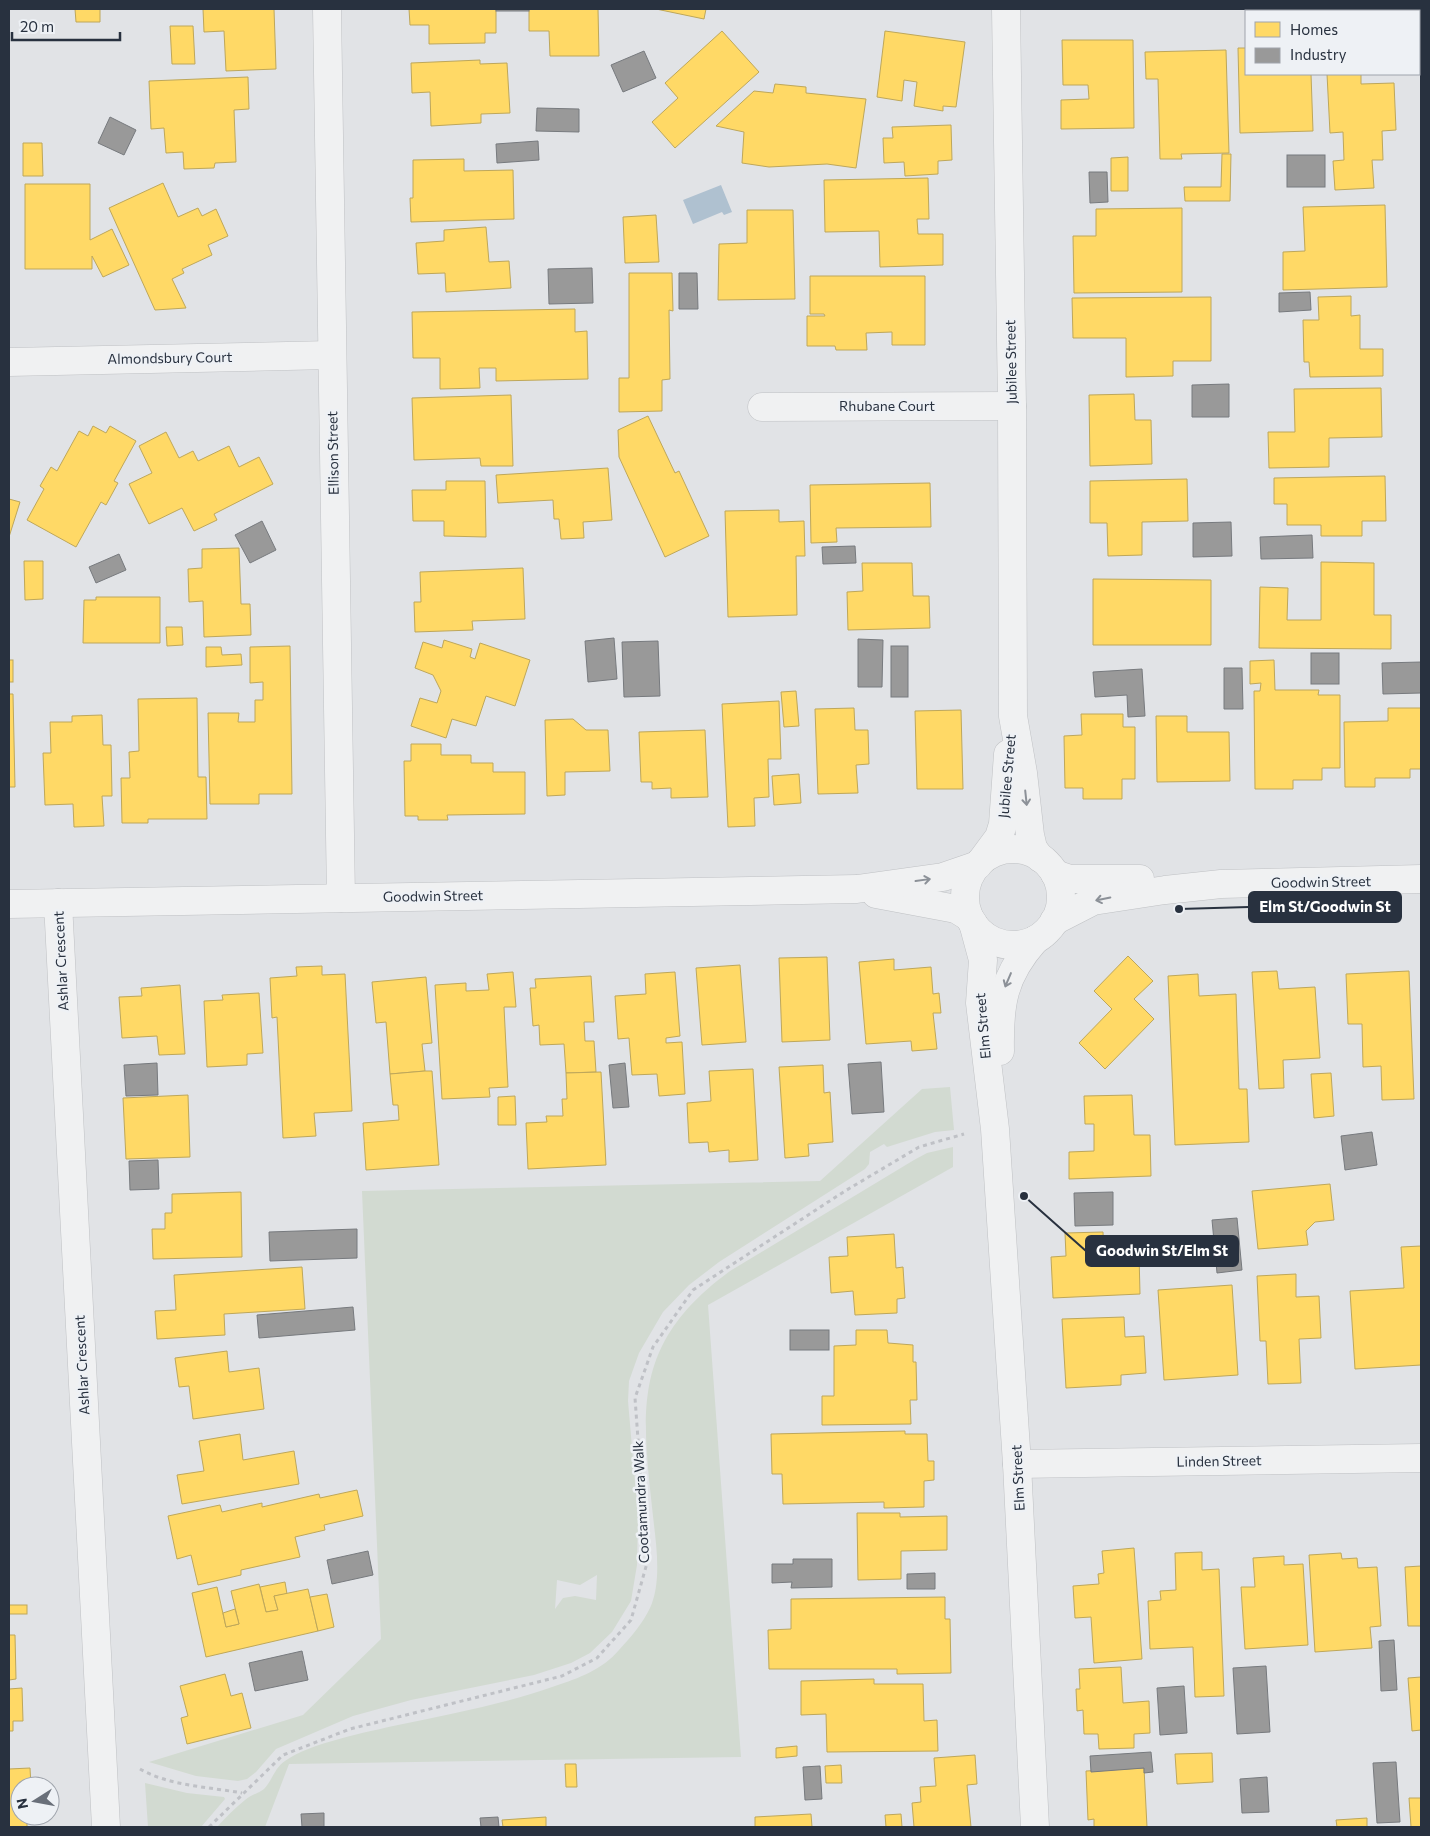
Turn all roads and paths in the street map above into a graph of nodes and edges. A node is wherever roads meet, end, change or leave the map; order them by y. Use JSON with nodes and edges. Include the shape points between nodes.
{"nodes":[{"id":1,"x":328,"y":9,"type":"edge"},
{"id":2,"x":1006,"y":9,"type":"edge"},
{"id":3,"x":331,"y":355,"type":"junction"},
{"id":4,"x":9,"y":362,"type":"edge"},
{"id":5,"x":1012,"y":406,"type":"junction"},
{"id":6,"x":762,"y":407,"type":"dead end"},
{"id":7,"x":1013,"y":716,"type":"junction"},
{"id":8,"x":980,"y":863,"type":"junction"},
{"id":9,"x":1047,"y":866,"type":"junction"},
{"id":10,"x":1421,"y":880,"type":"edge"},
{"id":11,"x":1221,"y":884,"type":"junction"},
{"id":12,"x":858,"y":890,"type":"junction"},
{"id":13,"x":341,"y":898,"type":"junction"},
{"id":14,"x":58,"y":903,"type":"junction"},
{"id":15,"x":9,"y":904,"type":"edge"},
{"id":16,"x":971,"y":920,"type":"junction"},
{"id":17,"x":1044,"y":931,"type":"junction"},
{"id":18,"x":995,"y":1129,"type":"junction"},
{"id":19,"x":1421,"y":1458,"type":"edge"},
{"id":20,"x":1017,"y":1464,"type":"junction"},
{"id":21,"x":140,"y":1769,"type":"dead end"},
{"id":22,"x":243,"y":1793,"type":"junction"},
{"id":23,"x":106,"y":1827,"type":"edge"},
{"id":24,"x":209,"y":1827,"type":"edge"},
{"id":25,"x":1035,"y":1827,"type":"edge"}],
"edges":[{"from":1,"to":3,"type":"street","name":"Ellison Street"},
{"from":2,"to":5,"type":"street","name":"Jubilee Street"},
{"from":3,"to":4,"type":"street","name":"Almondsbury Court"},
{"from":3,"to":13,"type":"street","name":"Ellison Street"},
{"from":5,"to":6,"type":"street","name":"Rhubane Court"},
{"from":5,"to":7,"type":"street","name":"Jubilee Street"},
{"from":7,"to":8,"type":"street","name":"Jubilee Street","via":[[1002,824],[998,837]]},
{"from":7,"to":9,"type":"street","name":"Jubilee Street","one_way":true,"via":[[1030,835],[1033,848]]},
{"from":8,"to":9,"type":"street","via":[[996,852],[1014,849],[1031,852]]},
{"from":12,"to":8,"type":"street","name":"Goodwin Street","one_way":true,"via":[[943,877]]},
{"from":8,"to":16,"type":"street","via":[[971,873],[966,889]]},
{"from":9,"to":11,"type":"street","name":"Goodwin Street","via":[[1070,879],[1132,878]]},
{"from":9,"to":17,"type":"street","via":[[1059,883],[1061,900]]},
{"from":10,"to":11,"type":"street","name":"Goodwin Street"},
{"from":11,"to":17,"type":"street","name":"Goodwin Street","one_way":true,"via":[[1106,898],[1081,906]]},
{"from":12,"to":13,"type":"street","name":"Goodwin Street"},
{"from":12,"to":16,"type":"street","name":"Goodwin Street","via":[[956,909]]},
{"from":13,"to":14,"type":"street","name":"Goodwin Street"},
{"from":14,"to":15,"type":"street","name":"Goodwin Street"},
{"from":14,"to":23,"type":"street","name":"Ashlar Crescent"},
{"from":16,"to":17,"type":"street","via":[[981,933],[995,942],[1012,946]]},
{"from":16,"to":18,"type":"street","name":"Elm Street","via":[[983,960],[980,1003]]},
{"from":17,"to":18,"type":"street","name":"Elm Street","one_way":true,"via":[[1017,962],[1001,1003],[999,1108]]},
{"from":18,"to":20,"type":"street","name":"Elm Street"},
{"from":18,"to":22,"type":"path","name":"Cootamundra Walk","via":[[956,1136],[919,1148],[845,1191],[693,1290],[653,1347],[635,1398],[647,1562],[631,1620],[597,1658],[562,1676],[350,1729],[283,1755]]},
{"from":19,"to":20,"type":"street","name":"Linden Street"},
{"from":20,"to":25,"type":"street","name":"Elm Street"},
{"from":21,"to":22,"type":"path","via":[[150,1775],[180,1782]]},
{"from":22,"to":24,"type":"path","name":"Cootamundra Walk"}]}
